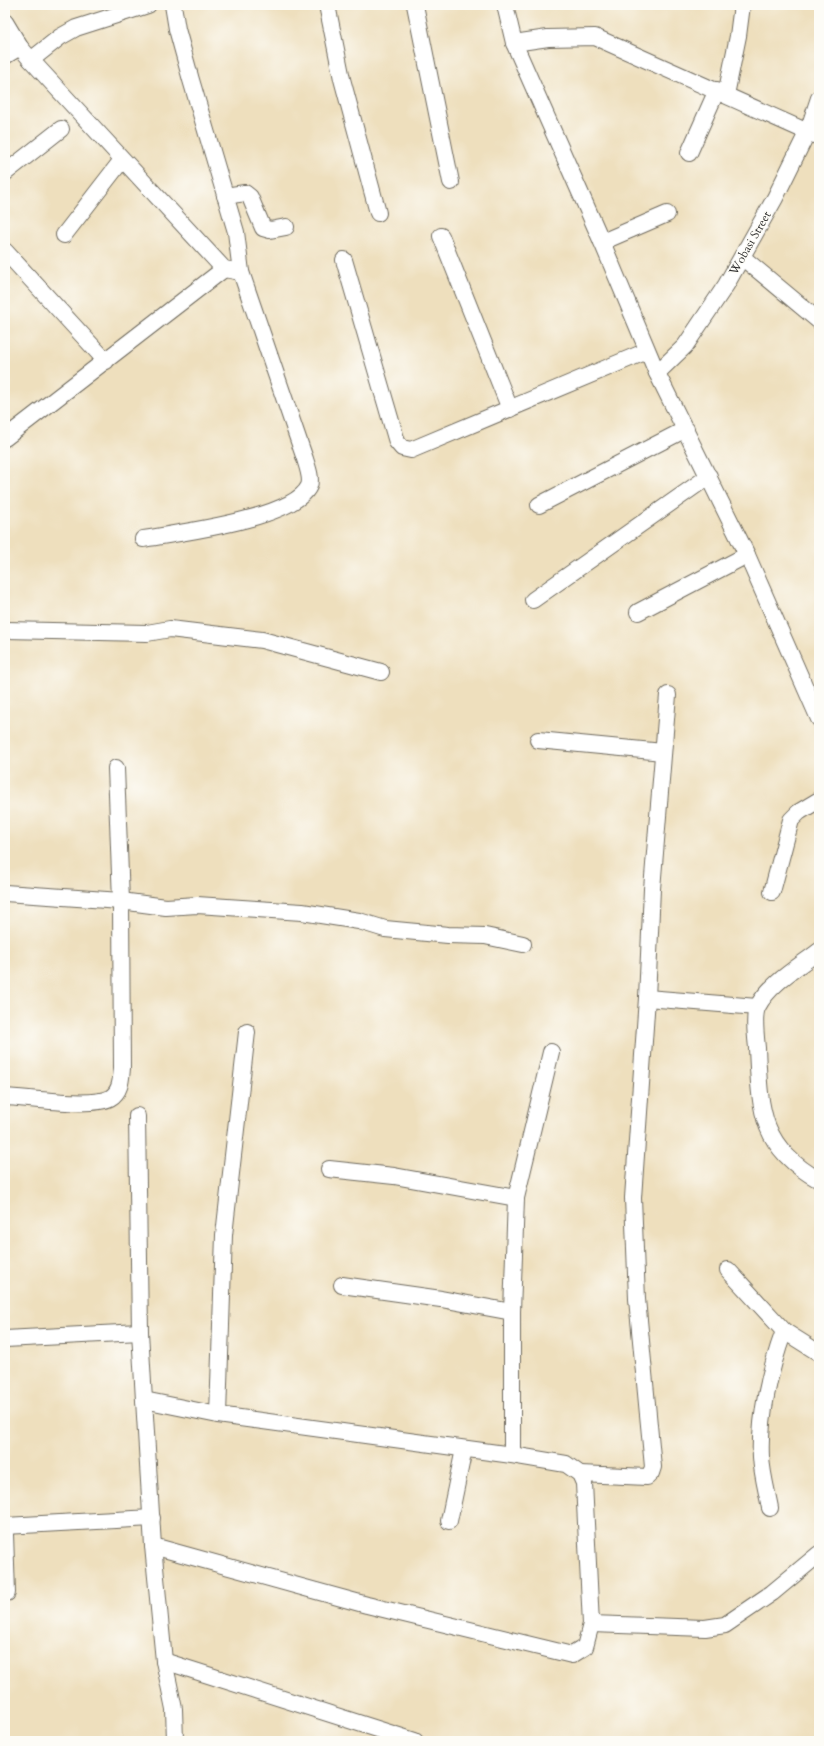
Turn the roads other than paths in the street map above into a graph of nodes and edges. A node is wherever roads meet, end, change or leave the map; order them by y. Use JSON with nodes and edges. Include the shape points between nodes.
{"nodes":[{"id":1,"x":148,"y":5,"type":"edge"},
{"id":2,"x":173,"y":5,"type":"edge"},
{"id":3,"x":327,"y":5,"type":"edge"},
{"id":4,"x":415,"y":5,"type":"edge"},
{"id":5,"x":505,"y":5,"type":"edge"},
{"id":6,"x":742,"y":5,"type":"edge"},
{"id":7,"x":5,"y":22,"type":"edge"},
{"id":8,"x":514,"y":43,"type":"junction"},
{"id":9,"x":20,"y":47,"type":"junction"},
{"id":10,"x":5,"y":56,"type":"edge"},
{"id":11,"x":31,"y":60,"type":"junction"},
{"id":12,"x":721,"y":93,"type":"junction"},
{"id":13,"x":819,"y":98,"type":"edge"},
{"id":14,"x":61,"y":129,"type":"dead end"},
{"id":15,"x":814,"y":134,"type":"edge"},
{"id":16,"x":689,"y":153,"type":"dead end"},
{"id":17,"x":122,"y":160,"type":"junction"},
{"id":18,"x":5,"y":173,"type":"edge"},
{"id":19,"x":451,"y":182,"type":"dead end"},
{"id":20,"x":225,"y":196,"type":"junction"},
{"id":21,"x":378,"y":213,"type":"dead end"},
{"id":22,"x":667,"y":214,"type":"dead end"},
{"id":23,"x":286,"y":227,"type":"dead end"},
{"id":24,"x":64,"y":235,"type":"dead end"},
{"id":25,"x":441,"y":236,"type":"dead end"},
{"id":26,"x":602,"y":242,"type":"junction"},
{"id":27,"x":7,"y":257,"type":"edge"},
{"id":28,"x":742,"y":257,"type":"junction"},
{"id":29,"x":344,"y":260,"type":"dead end"},
{"id":30,"x":224,"y":269,"type":"junction"},
{"id":31,"x":241,"y":272,"type":"junction"},
{"id":32,"x":819,"y":321,"type":"edge"},
{"id":33,"x":648,"y":351,"type":"junction"},
{"id":34,"x":106,"y":361,"type":"junction"},
{"id":35,"x":657,"y":373,"type":"junction"},
{"id":36,"x":510,"y":409,"type":"junction"},
{"id":37,"x":686,"y":429,"type":"junction"},
{"id":38,"x":5,"y":438,"type":"edge"},
{"id":39,"x":709,"y":476,"type":"junction"},
{"id":40,"x":540,"y":506,"type":"dead end"},
{"id":41,"x":143,"y":540,"type":"dead end"},
{"id":42,"x":747,"y":555,"type":"junction"},
{"id":43,"x":532,"y":600,"type":"dead end"},
{"id":44,"x":638,"y":612,"type":"dead end"},
{"id":45,"x":5,"y":630,"type":"edge"},
{"id":46,"x":381,"y":672,"type":"dead end"},
{"id":47,"x":668,"y":695,"type":"dead end"},
{"id":48,"x":818,"y":716,"type":"edge"},
{"id":49,"x":538,"y":740,"type":"dead end"},
{"id":50,"x":663,"y":752,"type":"junction"},
{"id":51,"x":116,"y":768,"type":"dead end"},
{"id":52,"x":819,"y":800,"type":"edge"},
{"id":53,"x":772,"y":892,"type":"dead end"},
{"id":54,"x":5,"y":893,"type":"edge"},
{"id":55,"x":121,"y":901,"type":"junction"},
{"id":56,"x":523,"y":944,"type":"dead end"},
{"id":57,"x":819,"y":951,"type":"edge"},
{"id":58,"x":647,"y":998,"type":"junction"},
{"id":59,"x":757,"y":1007,"type":"junction"},
{"id":60,"x":247,"y":1032,"type":"dead end"},
{"id":61,"x":551,"y":1052,"type":"dead end"},
{"id":62,"x":5,"y":1097,"type":"edge"},
{"id":63,"x":137,"y":1116,"type":"dead end"},
{"id":64,"x":329,"y":1169,"type":"dead end"},
{"id":65,"x":819,"y":1180,"type":"edge"},
{"id":66,"x":516,"y":1198,"type":"junction"},
{"id":67,"x":728,"y":1270,"type":"dead end"},
{"id":68,"x":342,"y":1285,"type":"dead end"},
{"id":69,"x":512,"y":1312,"type":"junction"},
{"id":70,"x":784,"y":1331,"type":"junction"},
{"id":71,"x":140,"y":1332,"type":"junction"},
{"id":72,"x":5,"y":1338,"type":"edge"},
{"id":73,"x":819,"y":1353,"type":"edge"},
{"id":74,"x":144,"y":1400,"type":"junction"},
{"id":75,"x":218,"y":1415,"type":"junction"},
{"id":76,"x":464,"y":1449,"type":"junction"},
{"id":77,"x":512,"y":1455,"type":"junction"},
{"id":78,"x":580,"y":1474,"type":"junction"},
{"id":79,"x":770,"y":1508,"type":"dead end"},
{"id":80,"x":152,"y":1518,"type":"junction"},
{"id":81,"x":449,"y":1520,"type":"dead end"},
{"id":82,"x":5,"y":1526,"type":"edge"},
{"id":83,"x":5,"y":1534,"type":"edge"},
{"id":84,"x":153,"y":1546,"type":"junction"},
{"id":85,"x":819,"y":1554,"type":"edge"},
{"id":86,"x":7,"y":1593,"type":"dead end"},
{"id":87,"x":590,"y":1624,"type":"junction"},
{"id":88,"x":164,"y":1661,"type":"junction"},
{"id":89,"x":175,"y":1741,"type":"edge"},
{"id":90,"x":415,"y":1741,"type":"edge"}],
"edges":[{"from":1,"to":11,"type":"street","via":[[76,28]]},
{"from":2,"to":20,"type":"street","via":[[177,29]]},
{"from":3,"to":21,"type":"street","via":[[342,78]]},
{"from":4,"to":19,"type":"street"},
{"from":5,"to":8,"type":"street"},
{"from":6,"to":12,"type":"street","via":[[738,36]]},
{"from":7,"to":9,"type":"street"},
{"from":8,"to":12,"type":"street","via":[[548,38],[595,37]]},
{"from":8,"to":26,"type":"street"},
{"from":9,"to":10,"type":"street"},
{"from":9,"to":11,"type":"street"},
{"from":11,"to":17,"type":"street"},
{"from":12,"to":15,"type":"street"},
{"from":12,"to":16,"type":"street"},
{"from":13,"to":15,"type":"street","name":"Wobasi Street"},
{"from":14,"to":18,"type":"street"},
{"from":15,"to":28,"type":"street","name":"Wobasi Street"},
{"from":17,"to":24,"type":"street"},
{"from":17,"to":30,"type":"street"},
{"from":20,"to":23,"type":"street","via":[[245,193],[250,197],[263,228],[270,230]]},
{"from":20,"to":31,"type":"street","via":[[236,232]]},
{"from":22,"to":26,"type":"street"},
{"from":25,"to":36,"type":"street"},
{"from":26,"to":33,"type":"street"},
{"from":27,"to":34,"type":"street"},
{"from":28,"to":32,"type":"street"},
{"from":28,"to":35,"type":"street","name":"Wobasi Street","via":[[685,346]]},
{"from":29,"to":36,"type":"street","via":[[397,442],[402,448],[411,450]]},
{"from":30,"to":31,"type":"street"},
{"from":30,"to":34,"type":"street"},
{"from":31,"to":41,"type":"street","via":[[305,459],[309,485],[286,506],[232,524]]},
{"from":33,"to":35,"type":"street"},
{"from":33,"to":36,"type":"street"},
{"from":34,"to":38,"type":"street"},
{"from":35,"to":37,"type":"street"},
{"from":37,"to":39,"type":"street"},
{"from":37,"to":40,"type":"street"},
{"from":39,"to":42,"type":"street"},
{"from":39,"to":43,"type":"street"},
{"from":42,"to":44,"type":"street"},
{"from":42,"to":48,"type":"street"},
{"from":45,"to":46,"type":"street","via":[[147,633],[170,630],[262,640]]},
{"from":47,"to":50,"type":"street"},
{"from":49,"to":50,"type":"street"},
{"from":50,"to":58,"type":"street","via":[[652,889]]},
{"from":51,"to":55,"type":"street"},
{"from":52,"to":53,"type":"street","via":[[799,812],[792,820]]},
{"from":54,"to":55,"type":"street"},
{"from":55,"to":56,"type":"street","via":[[166,907],[197,906],[302,912],[359,921],[385,929],[484,936]]},
{"from":55,"to":62,"type":"street","via":[[120,1087],[111,1098],[93,1103]]},
{"from":57,"to":59,"type":"street","via":[[769,991]]},
{"from":58,"to":59,"type":"street"},
{"from":58,"to":78,"type":"street","via":[[633,1198],[637,1299],[653,1467],[646,1477]]},
{"from":59,"to":65,"type":"street","via":[[759,1092],[766,1127],[785,1156]]},
{"from":60,"to":75,"type":"street","via":[[224,1235]]},
{"from":61,"to":66,"type":"street"},
{"from":63,"to":71,"type":"street"},
{"from":64,"to":66,"type":"street","via":[[394,1176]]},
{"from":66,"to":69,"type":"street"},
{"from":67,"to":70,"type":"street"},
{"from":68,"to":69,"type":"street"},
{"from":69,"to":77,"type":"street"},
{"from":70,"to":73,"type":"street"},
{"from":70,"to":79,"type":"street","via":[[773,1360],[765,1406],[761,1457]]},
{"from":71,"to":72,"type":"street"},
{"from":71,"to":74,"type":"street"},
{"from":74,"to":75,"type":"street"},
{"from":74,"to":80,"type":"street"},
{"from":75,"to":76,"type":"street"},
{"from":76,"to":77,"type":"street"},
{"from":76,"to":81,"type":"street"},
{"from":77,"to":78,"type":"street","via":[[566,1464]]},
{"from":78,"to":87,"type":"street","via":[[584,1483]]},
{"from":80,"to":82,"type":"street"},
{"from":80,"to":84,"type":"street"},
{"from":83,"to":86,"type":"street"},
{"from":84,"to":87,"type":"street","via":[[367,1605],[572,1655],[585,1646]]},
{"from":84,"to":88,"type":"street"},
{"from":85,"to":87,"type":"street","via":[[772,1593],[725,1625],[705,1628]]},
{"from":88,"to":89,"type":"street","via":[[174,1709]]},
{"from":88,"to":90,"type":"street"}]}
